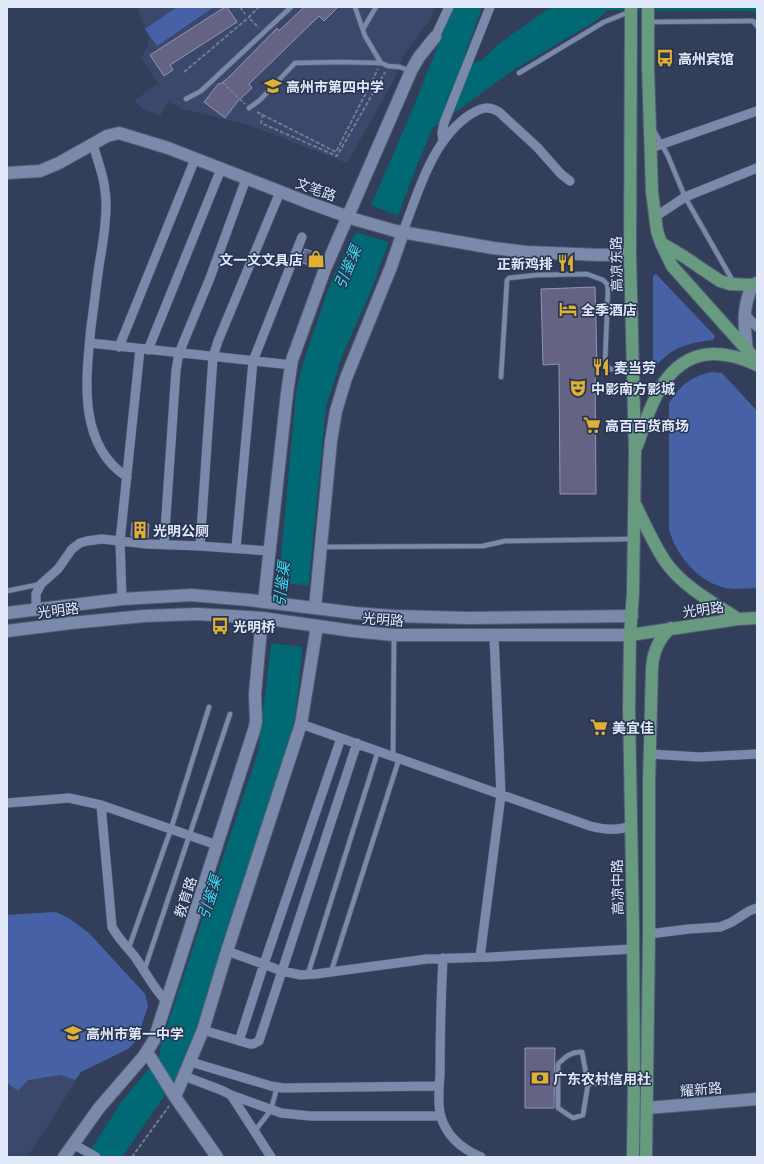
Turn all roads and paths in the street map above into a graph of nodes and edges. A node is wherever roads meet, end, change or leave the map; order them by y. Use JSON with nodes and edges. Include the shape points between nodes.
{"nodes":[{"id":1,"x":240,"y":7,"type":"edge"},
{"id":2,"x":258,"y":7,"type":"edge"},
{"id":3,"x":291,"y":7,"type":"edge"},
{"id":4,"x":355,"y":7,"type":"edge"},
{"id":5,"x":376,"y":7,"type":"edge"},
{"id":6,"x":449,"y":7,"type":"edge"},
{"id":7,"x":490,"y":7,"type":"edge"},
{"id":8,"x":648,"y":7,"type":"edge"},
{"id":9,"x":631,"y":9,"type":"edge"},
{"id":10,"x":245,"y":14,"type":"dead end"},
{"id":11,"x":250,"y":19,"type":"dead end"},
{"id":12,"x":648,"y":22,"type":"junction"},
{"id":13,"x":757,"y":26,"type":"edge"},
{"id":14,"x":363,"y":29,"type":"junction"},
{"id":15,"x":263,"y":32,"type":"junction"},
{"id":16,"x":435,"y":37,"type":"joint"},
{"id":17,"x":381,"y":63,"type":"junction"},
{"id":18,"x":388,"y":66,"type":"junction"},
{"id":19,"x":411,"y":71,"type":"junction"},
{"id":20,"x":184,"y":72,"type":"dead end"},
{"id":21,"x":519,"y":73,"type":"dead end"},
{"id":22,"x":217,"y":77,"type":"junction"},
{"id":23,"x":186,"y":99,"type":"dead end"},
{"id":24,"x":241,"y":100,"type":"dead end"},
{"id":25,"x":249,"y":108,"type":"joint"},
{"id":26,"x":757,"y":111,"type":"edge"},
{"id":27,"x":263,"y":114,"type":"junction"},
{"id":28,"x":442,"y":141,"type":"junction"},
{"id":29,"x":93,"y":144,"type":"junction"},
{"id":30,"x":657,"y":146,"type":"junction"},
{"id":31,"x":196,"y":160,"type":"junction"},
{"id":32,"x":757,"y":168,"type":"edge"},
{"id":33,"x":221,"y":169,"type":"junction"},
{"id":34,"x":7,"y":173,"type":"edge"},
{"id":35,"x":246,"y":179,"type":"junction"},
{"id":36,"x":570,"y":181,"type":"dead end"},
{"id":37,"x":280,"y":192,"type":"junction"},
{"id":38,"x":685,"y":197,"type":"junction"},
{"id":39,"x":655,"y":216,"type":"junction"},
{"id":40,"x":352,"y":218,"type":"junction"},
{"id":41,"x":400,"y":232,"type":"junction"},
{"id":42,"x":302,"y":237,"type":"dead end"},
{"id":43,"x":661,"y":243,"type":"junction"},
{"id":44,"x":630,"y":254,"type":"junction"},
{"id":45,"x":755,"y":284,"type":"edge"},
{"id":46,"x":735,"y":285,"type":"junction"},
{"id":47,"x":744,"y":313,"type":"junction"},
{"id":48,"x":757,"y":327,"type":"edge"},
{"id":49,"x":90,"y":343,"type":"junction"},
{"id":50,"x":119,"y":346,"type":"junction"},
{"id":51,"x":144,"y":350,"type":"junction"},
{"id":52,"x":747,"y":350,"type":"junction"},
{"id":53,"x":179,"y":353,"type":"junction"},
{"id":54,"x":213,"y":357,"type":"junction"},
{"id":55,"x":253,"y":361,"type":"junction"},
{"id":56,"x":757,"y":361,"type":"edge"},
{"id":57,"x":292,"y":365,"type":"junction"},
{"id":58,"x":757,"y":365,"type":"edge"},
{"id":59,"x":633,"y":370,"type":"junction"},
{"id":60,"x":502,"y":377,"type":"dead end"},
{"id":61,"x":635,"y":452,"type":"junction"},
{"id":62,"x":127,"y":477,"type":"junction"},
{"id":63,"x":634,"y":503,"type":"junction"},
{"id":64,"x":634,"y":538,"type":"junction"},
{"id":65,"x":120,"y":541,"type":"junction"},
{"id":66,"x":164,"y":545,"type":"junction"},
{"id":67,"x":200,"y":546,"type":"junction"},
{"id":68,"x":321,"y":547,"type":"junction"},
{"id":69,"x":236,"y":548,"type":"junction"},
{"id":70,"x":269,"y":551,"type":"junction"},
{"id":71,"x":41,"y":584,"type":"junction"},
{"id":72,"x":7,"y":591,"type":"edge"},
{"id":73,"x":122,"y":599,"type":"junction"},
{"id":74,"x":267,"y":602,"type":"junction"},
{"id":75,"x":311,"y":608,"type":"junction"},
{"id":76,"x":36,"y":609,"type":"junction"},
{"id":77,"x":7,"y":613,"type":"edge"},
{"id":78,"x":632,"y":616,"type":"junction"},
{"id":79,"x":546,"y":617,"type":"junction"},
{"id":80,"x":757,"y":618,"type":"edge"},
{"id":81,"x":265,"y":619,"type":"junction"},
{"id":82,"x":738,"y":619,"type":"junction"},
{"id":83,"x":311,"y":625,"type":"junction"},
{"id":84,"x":671,"y":628,"type":"junction"},
{"id":85,"x":7,"y":631,"type":"edge"},
{"id":86,"x":630,"y":634,"type":"junction"},
{"id":87,"x":394,"y":635,"type":"junction"},
{"id":88,"x":494,"y":636,"type":"junction"},
{"id":89,"x":546,"y":636,"type":"junction"},
{"id":90,"x":209,"y":706,"type":"dead end"},
{"id":91,"x":230,"y":714,"type":"dead end"},
{"id":92,"x":301,"y":724,"type":"junction"},
{"id":93,"x":341,"y":738,"type":"junction"},
{"id":94,"x":356,"y":743,"type":"junction"},
{"id":95,"x":378,"y":751,"type":"junction"},
{"id":96,"x":650,"y":754,"type":"junction"},
{"id":97,"x":757,"y":754,"type":"edge"},
{"id":98,"x":396,"y":757,"type":"junction"},
{"id":99,"x":631,"y":783,"type":"junction"},
{"id":100,"x":649,"y":783,"type":"junction"},
{"id":101,"x":501,"y":795,"type":"junction"},
{"id":102,"x":7,"y":803,"type":"edge"},
{"id":103,"x":101,"y":805,"type":"junction"},
{"id":104,"x":631,"y":826,"type":"junction"},
{"id":105,"x":171,"y":829,"type":"junction"},
{"id":106,"x":190,"y":835,"type":"junction"},
{"id":107,"x":217,"y":845,"type":"junction"},
{"id":108,"x":757,"y":908,"type":"edge"},
{"id":109,"x":649,"y":934,"type":"junction"},
{"id":110,"x":633,"y":949,"type":"junction"},
{"id":111,"x":128,"y":950,"type":"junction"},
{"id":112,"x":227,"y":951,"type":"junction"},
{"id":113,"x":443,"y":958,"type":"junction"},
{"id":114,"x":480,"y":958,"type":"junction"},
{"id":115,"x":264,"y":964,"type":"junction"},
{"id":116,"x":282,"y":971,"type":"junction"},
{"id":117,"x":144,"y":972,"type":"junction"},
{"id":118,"x":331,"y":972,"type":"junction"},
{"id":119,"x":308,"y":974,"type":"junction"},
{"id":120,"x":166,"y":1001,"type":"junction"},
{"id":121,"x":203,"y":1030,"type":"junction"},
{"id":122,"x":239,"y":1041,"type":"junction"},
{"id":123,"x":149,"y":1056,"type":"junction"},
{"id":124,"x":191,"y":1062,"type":"junction"},
{"id":125,"x":184,"y":1076,"type":"junction"},
{"id":126,"x":634,"y":1082,"type":"junction"},
{"id":127,"x":588,"y":1084,"type":"junction"},
{"id":128,"x":440,"y":1086,"type":"junction"},
{"id":129,"x":277,"y":1087,"type":"junction"},
{"id":130,"x":173,"y":1093,"type":"junction"},
{"id":131,"x":231,"y":1096,"type":"junction"},
{"id":132,"x":757,"y":1100,"type":"edge"},
{"id":133,"x":647,"y":1108,"type":"junction"},
{"id":134,"x":271,"y":1110,"type":"junction"},
{"id":135,"x":441,"y":1116,"type":"junction"},
{"id":136,"x":254,"y":1132,"type":"junction"},
{"id":137,"x":73,"y":1144,"type":"junction"},
{"id":138,"x":64,"y":1157,"type":"edge"},
{"id":139,"x":96,"y":1157,"type":"edge"},
{"id":140,"x":132,"y":1157,"type":"edge"},
{"id":141,"x":217,"y":1157,"type":"edge"},
{"id":142,"x":270,"y":1157,"type":"edge"},
{"id":143,"x":481,"y":1157,"type":"edge"},
{"id":144,"x":633,"y":1157,"type":"edge"},
{"id":145,"x":646,"y":1157,"type":"edge"}],
"edges":[{"from":1,"to":10,"type":"path"},
{"from":2,"to":20,"type":"path"},
{"from":3,"to":15,"type":"lane"},
{"from":4,"to":14,"type":"lane"},
{"from":5,"to":14,"type":"lane"},
{"from":6,"to":16,"type":"street"},
{"from":7,"to":28,"type":"street","via":[[444,123]]},
{"from":8,"to":12,"type":"main road"},
{"from":9,"to":21,"type":"lane","via":[[604,22]]},
{"from":9,"to":44,"type":"main road","name":"高凉东路"},
{"from":11,"to":15,"type":"path"},
{"from":12,"to":13,"type":"lane","via":[[753,21]]},
{"from":12,"to":30,"type":"main road","via":[[651,124]]},
{"from":14,"to":17,"type":"lane"},
{"from":15,"to":22,"type":"lane"},
{"from":16,"to":19,"type":"street"},
{"from":17,"to":18,"type":"lane"},
{"from":17,"to":25,"type":"lane","via":[[295,63]]},
{"from":17,"to":27,"type":"path","via":[[336,152]]},
{"from":18,"to":19,"type":"lane"},
{"from":18,"to":27,"type":"path","via":[[337,156],[260,123]]},
{"from":19,"to":40,"type":"street"},
{"from":22,"to":23,"type":"lane"},
{"from":22,"to":24,"type":"path"},
{"from":25,"to":27,"type":"path"},
{"from":26,"to":30,"type":"street"},
{"from":28,"to":36,"type":"street","via":[[472,113],[483,108],[493,108]]},
{"from":28,"to":41,"type":"street"},
{"from":29,"to":31,"type":"street","name":"文笔路","via":[[119,133]]},
{"from":29,"to":34,"type":"street","name":"文笔路","via":[[40,171]]},
{"from":29,"to":49,"type":"street","via":[[106,192],[105,226]]},
{"from":30,"to":38,"type":"lane","via":[[668,156]]},
{"from":30,"to":39,"type":"main road","via":[[652,192]]},
{"from":31,"to":33,"type":"street","name":"文笔路"},
{"from":31,"to":50,"type":"street"},
{"from":32,"to":38,"type":"street"},
{"from":33,"to":35,"type":"street","name":"文笔路"},
{"from":33,"to":51,"type":"street"},
{"from":35,"to":37,"type":"street","name":"文笔路"},
{"from":35,"to":53,"type":"street"},
{"from":37,"to":40,"type":"street","name":"文笔路"},
{"from":37,"to":54,"type":"street"},
{"from":38,"to":39,"type":"street"},
{"from":38,"to":46,"type":"lane"},
{"from":39,"to":43,"type":"main road"},
{"from":40,"to":41,"type":"street","name":"文笔路"},
{"from":40,"to":57,"type":"street","via":[[325,269]]},
{"from":41,"to":44,"type":"street","name":"文笔路","via":[[526,252]]},
{"from":41,"to":68,"type":"street","via":[[391,267],[337,404]]},
{"from":42,"to":55,"type":"street"},
{"from":43,"to":46,"type":"main road","via":[[715,279]]},
{"from":43,"to":52,"type":"main road","via":[[672,266]]},
{"from":44,"to":59,"type":"main road","name":"高凉东路"},
{"from":45,"to":46,"type":"main road"},
{"from":45,"to":47,"type":"street","via":[[747,298]]},
{"from":47,"to":48,"type":"street"},
{"from":47,"to":52,"type":"street"},
{"from":49,"to":50,"type":"street"},
{"from":49,"to":62,"type":"street","via":[[87,401],[94,436],[113,466]]},
{"from":50,"to":51,"type":"street"},
{"from":51,"to":53,"type":"street"},
{"from":51,"to":62,"type":"street"},
{"from":52,"to":56,"type":"main road"},
{"from":53,"to":54,"type":"street"},
{"from":53,"to":66,"type":"street"},
{"from":54,"to":55,"type":"street"},
{"from":54,"to":67,"type":"street"},
{"from":55,"to":57,"type":"street"},
{"from":55,"to":69,"type":"street"},
{"from":57,"to":70,"type":"street"},
{"from":58,"to":61,"type":"main road","via":[[733,356],[716,354],[697,357],[678,367],[666,378],[659,391]]},
{"from":59,"to":60,"type":"lane","via":[[610,369],[605,364],[608,289],[603,280],[588,274],[537,275],[507,280]]},
{"from":59,"to":61,"type":"main road","name":"高凉东路"},
{"from":61,"to":63,"type":"main road","name":"高凉东路"},
{"from":62,"to":65,"type":"street"},
{"from":63,"to":64,"type":"main road","name":"高凉东路"},
{"from":63,"to":82,"type":"main road","via":[[655,545],[674,573]]},
{"from":64,"to":68,"type":"lane","via":[[505,541],[483,546]]},
{"from":64,"to":78,"type":"main road","name":"高凉东路"},
{"from":65,"to":66,"type":"street"},
{"from":65,"to":71,"type":"street","via":[[102,539],[80,543]]},
{"from":65,"to":73,"type":"street"},
{"from":66,"to":67,"type":"street"},
{"from":67,"to":69,"type":"street"},
{"from":68,"to":75,"type":"street"},
{"from":69,"to":70,"type":"street"},
{"from":70,"to":74,"type":"street"},
{"from":71,"to":72,"type":"lane"},
{"from":71,"to":76,"type":"street","via":[[36,594]]},
{"from":73,"to":74,"type":"street","name":"光明路","via":[[191,595]]},
{"from":73,"to":76,"type":"street","name":"光明路"},
{"from":74,"to":75,"type":"street","name":"光明路"},
{"from":75,"to":79,"type":"street","name":"光明路","via":[[394,616]]},
{"from":76,"to":77,"type":"street","name":"光明路"},
{"from":78,"to":79,"type":"street","name":"光明路"},
{"from":78,"to":86,"type":"main road","name":"高凉中路"},
{"from":79,"to":89,"type":"street"},
{"from":80,"to":82,"type":"main road","name":"光明路"},
{"from":81,"to":83,"type":"street","name":"光明路"},
{"from":81,"to":85,"type":"street","name":"光明路","via":[[197,614],[144,616]]},
{"from":81,"to":107,"type":"street","name":"教育路","via":[[255,694],[256,722]]},
{"from":82,"to":84,"type":"main road","name":"光明路"},
{"from":83,"to":87,"type":"street","name":"光明路"},
{"from":83,"to":92,"type":"street"},
{"from":84,"to":86,"type":"main road","name":"光明路"},
{"from":84,"to":96,"type":"main road","via":[[660,640],[653,659]]},
{"from":86,"to":89,"type":"street","name":"光明路"},
{"from":86,"to":99,"type":"main road","name":"高凉中路"},
{"from":87,"to":88,"type":"street","name":"光明路"},
{"from":87,"to":98,"type":"lane"},
{"from":88,"to":89,"type":"street","name":"光明路"},
{"from":88,"to":101,"type":"street"},
{"from":90,"to":105,"type":"lane"},
{"from":91,"to":106,"type":"lane"},
{"from":92,"to":93,"type":"street"},
{"from":92,"to":112,"type":"street"},
{"from":93,"to":94,"type":"street"},
{"from":93,"to":115,"type":"street"},
{"from":94,"to":95,"type":"street"},
{"from":94,"to":116,"type":"street"},
{"from":95,"to":98,"type":"street"},
{"from":95,"to":119,"type":"lane"},
{"from":96,"to":97,"type":"street","via":[[699,757]]},
{"from":96,"to":100,"type":"main road"},
{"from":98,"to":101,"type":"street"},
{"from":98,"to":118,"type":"lane"},
{"from":99,"to":100,"type":"main road"},
{"from":99,"to":104,"type":"main road","name":"高凉中路"},
{"from":100,"to":109,"type":"main road"},
{"from":101,"to":104,"type":"street","via":[[601,829],[612,830]]},
{"from":101,"to":114,"type":"street"},
{"from":102,"to":103,"type":"street","via":[[70,798]]},
{"from":103,"to":105,"type":"street"},
{"from":103,"to":111,"type":"street","via":[[110,920],[116,935]]},
{"from":104,"to":110,"type":"main road","name":"高凉中路"},
{"from":105,"to":106,"type":"street"},
{"from":105,"to":111,"type":"lane"},
{"from":106,"to":107,"type":"street"},
{"from":106,"to":117,"type":"lane"},
{"from":107,"to":120,"type":"street","name":"教育路"},
{"from":108,"to":109,"type":"street","via":[[720,927]]},
{"from":109,"to":133,"type":"main road"},
{"from":110,"to":114,"type":"street"},
{"from":110,"to":126,"type":"main road","name":"高凉中路"},
{"from":111,"to":117,"type":"street"},
{"from":112,"to":115,"type":"street"},
{"from":112,"to":121,"type":"street"},
{"from":113,"to":114,"type":"street"},
{"from":113,"to":118,"type":"street"},
{"from":113,"to":128,"type":"street"},
{"from":115,"to":116,"type":"street"},
{"from":115,"to":122,"type":"street"},
{"from":116,"to":119,"type":"street"},
{"from":116,"to":122,"type":"street","via":[[259,1041],[253,1044]]},
{"from":117,"to":120,"type":"street"},
{"from":118,"to":119,"type":"street"},
{"from":120,"to":123,"type":"street","name":"教育路"},
{"from":121,"to":122,"type":"street"},
{"from":121,"to":124,"type":"street"},
{"from":123,"to":130,"type":"street"},
{"from":123,"to":137,"type":"street","name":"教育路","via":[[99,1108]]},
{"from":124,"to":125,"type":"street"},
{"from":124,"to":129,"type":"street"},
{"from":125,"to":130,"type":"street"},
{"from":125,"to":131,"type":"street"},
{"from":126,"to":127,"type":"lane"},
{"from":126,"to":144,"type":"main road","name":"高凉中路"},
{"from":127,"to":127,"type":"lane","via":[[582,1052],[576,1051],[566,1056],[558,1064],[558,1108],[573,1118],[583,1115]]},
{"from":128,"to":129,"type":"street"},
{"from":128,"to":135,"type":"street"},
{"from":129,"to":134,"type":"lane"},
{"from":130,"to":140,"type":"path"},
{"from":130,"to":141,"type":"street"},
{"from":131,"to":134,"type":"street"},
{"from":131,"to":136,"type":"street"},
{"from":132,"to":133,"type":"street","name":"耀新路"},
{"from":133,"to":145,"type":"main road"},
{"from":134,"to":135,"type":"street","via":[[310,1116]]},
{"from":134,"to":136,"type":"lane"},
{"from":135,"to":143,"type":"street","via":[[455,1141],[462,1148]]},
{"from":136,"to":142,"type":"street"},
{"from":137,"to":138,"type":"street","name":"教育路"},
{"from":137,"to":139,"type":"street"}]}
